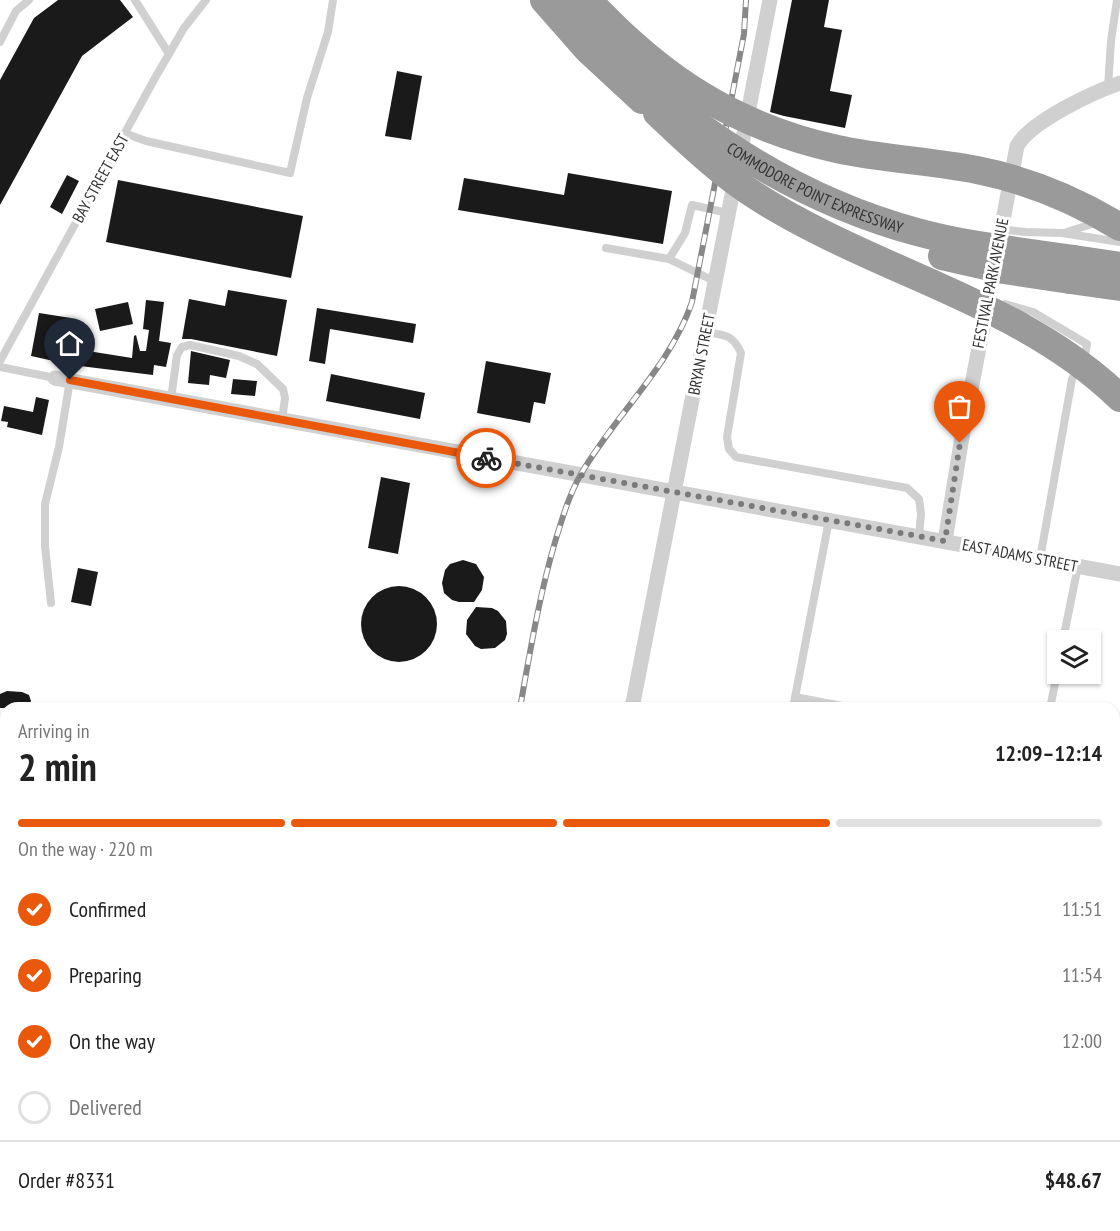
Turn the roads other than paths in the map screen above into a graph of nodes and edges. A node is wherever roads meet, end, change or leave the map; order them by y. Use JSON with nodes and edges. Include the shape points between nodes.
{"nodes":[{"id":1,"x":29,"y":0,"type":"edge"},
{"id":2,"x":135,"y":0,"type":"edge"},
{"id":3,"x":206,"y":0,"type":"edge"},
{"id":4,"x":333,"y":0,"type":"edge"},
{"id":5,"x":544,"y":0,"type":"edge"},
{"id":6,"x":563,"y":0,"type":"edge"},
{"id":7,"x":588,"y":0,"type":"edge"},
{"id":8,"x":770,"y":0,"type":"edge"},
{"id":9,"x":1117,"y":0,"type":"edge"},
{"id":10,"x":0,"y":42,"type":"edge"},
{"id":11,"x":169,"y":54,"type":"junction"},
{"id":12,"x":1114,"y":85,"type":"edge"},
{"id":13,"x":642,"y":100,"type":"junction"},
{"id":14,"x":124,"y":134,"type":"junction"},
{"id":15,"x":728,"y":213,"type":"junction"},
{"id":16,"x":1120,"y":215,"type":"edge"},
{"id":17,"x":1120,"y":227,"type":"edge"},
{"id":18,"x":1000,"y":229,"type":"junction"},
{"id":19,"x":1062,"y":233,"type":"junction"},
{"id":20,"x":1120,"y":242,"type":"edge"},
{"id":21,"x":606,"y":248,"type":"dead end"},
{"id":22,"x":669,"y":259,"type":"junction"},
{"id":23,"x":1120,"y":266,"type":"edge"},
{"id":24,"x":1072,"y":269,"type":"junction"},
{"id":25,"x":714,"y":281,"type":"junction"},
{"id":26,"x":1120,"y":287,"type":"edge"},
{"id":27,"x":987,"y":298,"type":"junction"},
{"id":28,"x":705,"y":332,"type":"junction"},
{"id":29,"x":1039,"y":338,"type":"junction"},
{"id":30,"x":4,"y":346,"type":"edge"},
{"id":31,"x":0,"y":361,"type":"edge"},
{"id":32,"x":0,"y":367,"type":"edge"},
{"id":33,"x":63,"y":379,"type":"junction"},
{"id":34,"x":1120,"y":398,"type":"edge"},
{"id":35,"x":171,"y":399,"type":"junction"},
{"id":36,"x":1120,"y":411,"type":"edge"},
{"id":37,"x":282,"y":420,"type":"junction"},
{"id":38,"x":675,"y":492,"type":"junction"},
{"id":39,"x":829,"y":520,"type":"junction"},
{"id":40,"x":919,"y":536,"type":"junction"},
{"id":41,"x":945,"y":541,"type":"junction"},
{"id":42,"x":1040,"y":559,"type":"junction"},
{"id":43,"x":1078,"y":566,"type":"junction"},
{"id":44,"x":1120,"y":574,"type":"edge"},
{"id":45,"x":51,"y":603,"type":"dead end"},
{"id":46,"x":1065,"y":630,"type":"edge"},
{"id":47,"x":1055,"y":684,"type":"edge"},
{"id":48,"x":795,"y":697,"type":"junction"},
{"id":49,"x":633,"y":702,"type":"edge"},
{"id":50,"x":794,"y":702,"type":"edge"},
{"id":51,"x":821,"y":702,"type":"edge"},
{"id":52,"x":1051,"y":702,"type":"edge"}],
"edges":[{"from":1,"to":10,"type":"lane","via":[[16,11]]},
{"from":2,"to":11,"type":"lane"},
{"from":3,"to":11,"type":"lane","name":"BAY STREET EAST"},
{"from":4,"to":14,"type":"lane","via":[[290,173]]},
{"from":5,"to":13,"type":"highway","via":[[588,50]]},
{"from":6,"to":24,"type":"highway","name":"COMMODORE POINT EXPRESSWAY","bridge":true,"via":[[614,54],[679,110],[741,153],[805,188],[875,219],[919,233]]},
{"from":7,"to":17,"type":"highway","bridge":true,"via":[[626,40],[664,71],[710,101],[765,126],[846,151],[1005,177],[1055,194]]},
{"from":8,"to":15,"type":"street","name":"BRYAN STREET"},
{"from":9,"to":12,"type":"lane","via":[[1111,41]]},
{"from":11,"to":14,"type":"lane","name":"BAY STREET EAST"},
{"from":12,"to":18,"type":"street","name":"FESTIVAL PARK AVENUE","via":[[1034,127],[1021,138]]},
{"from":13,"to":24,"type":"highway","name":"COMMODORE POINT EXPRESSWAY","bridge":true,"via":[[740,170],[846,224],[901,244],[1004,270]]},
{"from":13,"to":29,"type":"highway","bridge":true,"via":[[716,167],[775,207]]},
{"from":14,"to":30,"type":"lane","name":"BAY STREET EAST"},
{"from":15,"to":22,"type":"lane","via":[[692,205],[686,233]]},
{"from":15,"to":25,"type":"street","name":"BRYAN STREET"},
{"from":16,"to":19,"type":"lane"},
{"from":18,"to":19,"type":"lane"},
{"from":18,"to":27,"type":"street","name":"FESTIVAL PARK AVENUE"},
{"from":19,"to":20,"type":"lane"},
{"from":21,"to":22,"type":"lane"},
{"from":22,"to":25,"type":"lane"},
{"from":23,"to":24,"type":"highway","name":"COMMODORE POINT EXPRESSWAY"},
{"from":24,"to":26,"type":"highway","name":"COMMODORE POINT EXPRESSWAY"},
{"from":25,"to":28,"type":"street","name":"BRYAN STREET"},
{"from":27,"to":41,"type":"street","name":"FESTIVAL PARK AVENUE"},
{"from":27,"to":42,"type":"lane","via":[[1033,312],[1087,344],[1084,361],[1072,379]]},
{"from":28,"to":38,"type":"street","name":"BRYAN STREET"},
{"from":28,"to":40,"type":"lane","via":[[731,338],[741,353],[727,437],[729,449],[736,457],[907,488],[919,499]]},
{"from":29,"to":34,"type":"highway","bridge":true},
{"from":29,"to":36,"type":"highway","bridge":true},
{"from":30,"to":31,"type":"lane","name":"BAY STREET EAST"},
{"from":32,"to":33,"type":"lane","name":"EAST ADAMS STREET"},
{"from":33,"to":35,"type":"street","name":"EAST ADAMS STREET"},
{"from":33,"to":45,"type":"lane","via":[[59,447],[45,504]]},
{"from":35,"to":37,"type":"street","name":"EAST ADAMS STREET"},
{"from":35,"to":37,"type":"lane","via":[[177,355],[182,347],[190,345],[257,364],[283,389]]},
{"from":37,"to":38,"type":"street","name":"EAST ADAMS STREET"},
{"from":38,"to":39,"type":"street","name":"EAST ADAMS STREET"},
{"from":38,"to":49,"type":"street","name":"BRYAN STREET"},
{"from":39,"to":40,"type":"street","name":"EAST ADAMS STREET"},
{"from":39,"to":48,"type":"lane"},
{"from":40,"to":41,"type":"street","name":"EAST ADAMS STREET"},
{"from":41,"to":42,"type":"street","name":"EAST ADAMS STREET"},
{"from":42,"to":43,"type":"street","name":"EAST ADAMS STREET"},
{"from":43,"to":44,"type":"street","name":"EAST ADAMS STREET"},
{"from":43,"to":46,"type":"lane"},
{"from":47,"to":52,"type":"lane"},
{"from":48,"to":50,"type":"lane"},
{"from":48,"to":51,"type":"lane"}]}
